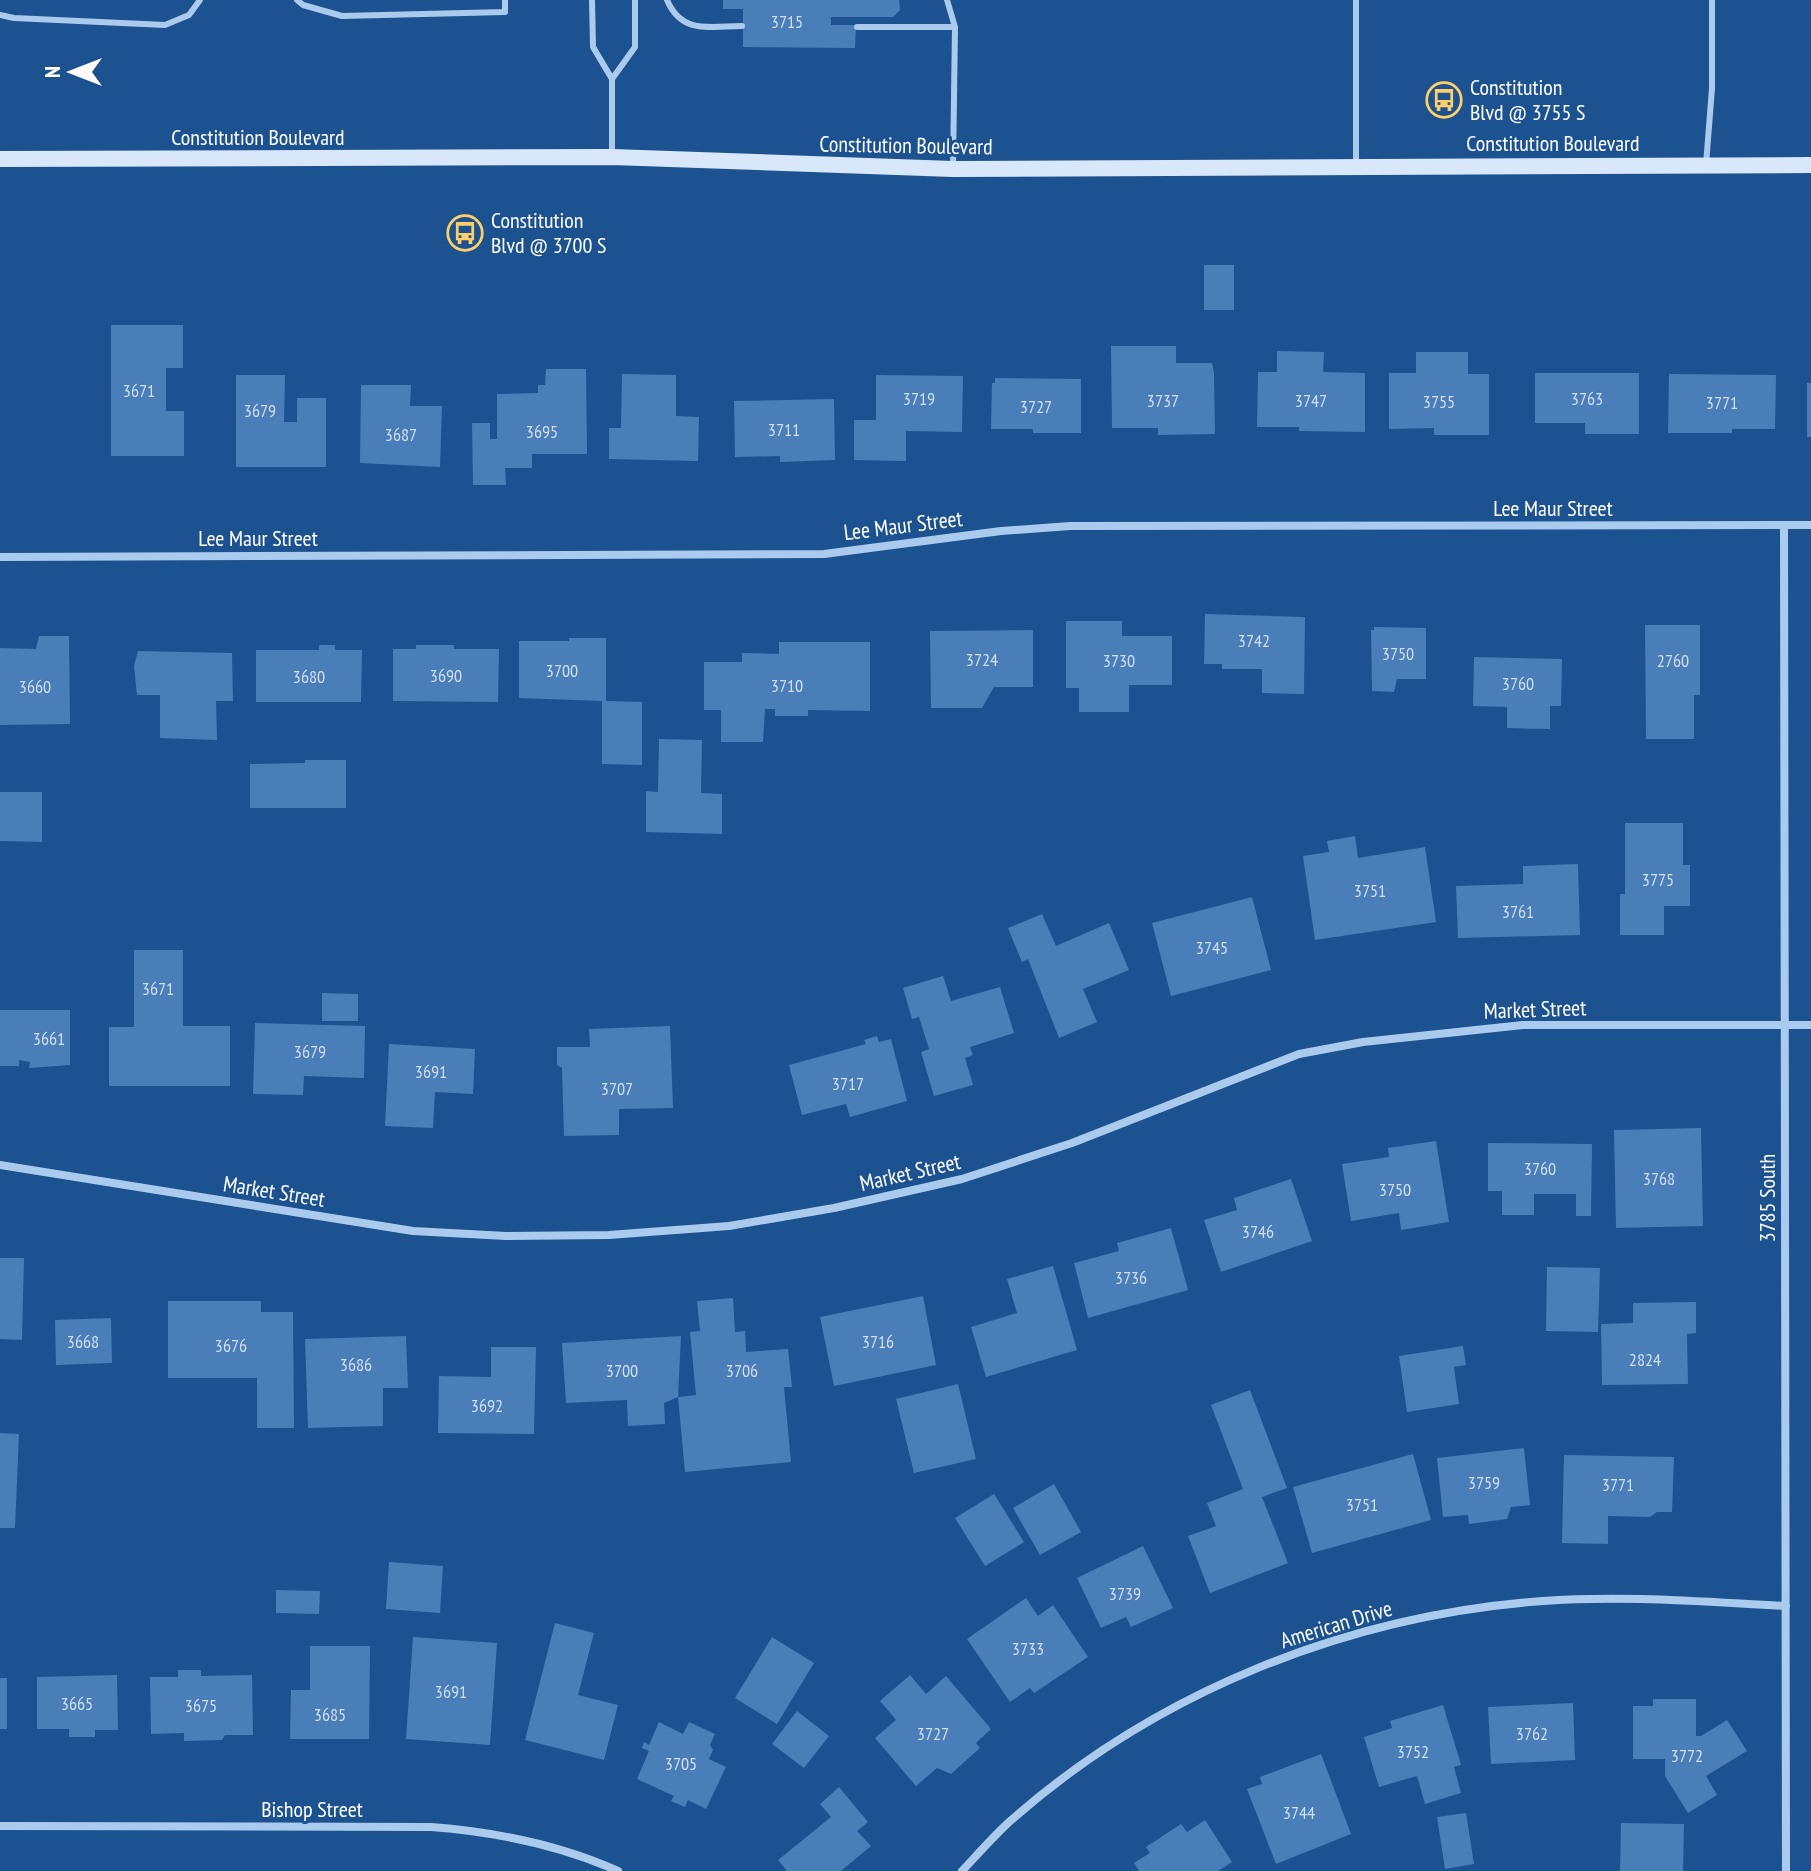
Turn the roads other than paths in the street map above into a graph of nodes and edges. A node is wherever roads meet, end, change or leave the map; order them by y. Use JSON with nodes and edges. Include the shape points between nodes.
{"nodes":[{"id":1,"x":200,"y":0,"type":"edge"},
{"id":2,"x":297,"y":0,"type":"edge"},
{"id":3,"x":505,"y":0,"type":"edge"},
{"id":4,"x":592,"y":0,"type":"edge"},
{"id":5,"x":635,"y":0,"type":"edge"},
{"id":6,"x":667,"y":0,"type":"edge"},
{"id":7,"x":947,"y":0,"type":"edge"},
{"id":8,"x":1356,"y":0,"type":"edge"},
{"id":9,"x":1712,"y":0,"type":"edge"},
{"id":10,"x":0,"y":15,"type":"edge"},
{"id":11,"x":742,"y":26,"type":"dead end"},
{"id":12,"x":857,"y":27,"type":"dead end"},
{"id":13,"x":955,"y":27,"type":"junction"},
{"id":14,"x":612,"y":79,"type":"junction"},
{"id":15,"x":612,"y":157,"type":"junction"},
{"id":16,"x":0,"y":159,"type":"edge"},
{"id":17,"x":1706,"y":165,"type":"junction"},
{"id":18,"x":1811,"y":165,"type":"edge"},
{"id":19,"x":953,"y":169,"type":"junction"},
{"id":20,"x":1356,"y":169,"type":"junction"},
{"id":21,"x":1784,"y":525,"type":"junction"},
{"id":22,"x":1811,"y":525,"type":"edge"},
{"id":23,"x":0,"y":557,"type":"edge"},
{"id":24,"x":1785,"y":1025,"type":"junction"},
{"id":25,"x":1811,"y":1025,"type":"edge"},
{"id":26,"x":0,"y":1165,"type":"edge"},
{"id":27,"x":1786,"y":1606,"type":"junction"},
{"id":28,"x":0,"y":1826,"type":"edge"},
{"id":29,"x":618,"y":1871,"type":"edge"},
{"id":30,"x":962,"y":1871,"type":"edge"},
{"id":31,"x":1786,"y":1871,"type":"edge"}],
"edges":[{"from":1,"to":10,"type":"lane","via":[[189,15],[165,25]]},
{"from":2,"to":3,"type":"lane","via":[[342,16],[505,12]]},
{"from":4,"to":14,"type":"lane","via":[[593,47]]},
{"from":5,"to":14,"type":"lane","via":[[635,47]]},
{"from":6,"to":11,"type":"lane","via":[[676,18],[695,26]]},
{"from":7,"to":13,"type":"lane"},
{"from":8,"to":20,"type":"lane"},
{"from":9,"to":17,"type":"lane"},
{"from":12,"to":13,"type":"lane"},
{"from":13,"to":19,"type":"lane"},
{"from":14,"to":15,"type":"lane"},
{"from":15,"to":16,"type":"main road","name":"Constitution Boulevard"},
{"from":15,"to":19,"type":"main road","name":"Constitution Boulevard"},
{"from":17,"to":18,"type":"main road","name":"Constitution Boulevard"},
{"from":17,"to":20,"type":"main road","name":"Constitution Boulevard"},
{"from":19,"to":20,"type":"main road","name":"Constitution Boulevard"},
{"from":21,"to":22,"type":"street","name":"Lee Maur Street"},
{"from":21,"to":23,"type":"street","name":"Lee Maur Street","via":[[1070,526],[824,554]]},
{"from":21,"to":24,"type":"street","name":"3785 South"},
{"from":24,"to":25,"type":"street","name":"Market Street"},
{"from":24,"to":26,"type":"street","name":"Market Street","via":[[1523,1025],[1350,1044],[1299,1054],[1072,1143],[962,1179],[834,1208],[714,1227],[609,1235],[413,1231]]},
{"from":24,"to":27,"type":"street","name":"3785 South"},
{"from":27,"to":30,"type":"street","name":"American Drive","via":[[1545,1601],[1463,1609],[1372,1628],[1207,1690],[1136,1729],[1057,1784]]},
{"from":27,"to":31,"type":"street","name":"3785 South"},
{"from":28,"to":29,"type":"street","name":"Bishop Street","via":[[446,1828],[529,1840]]}]}
